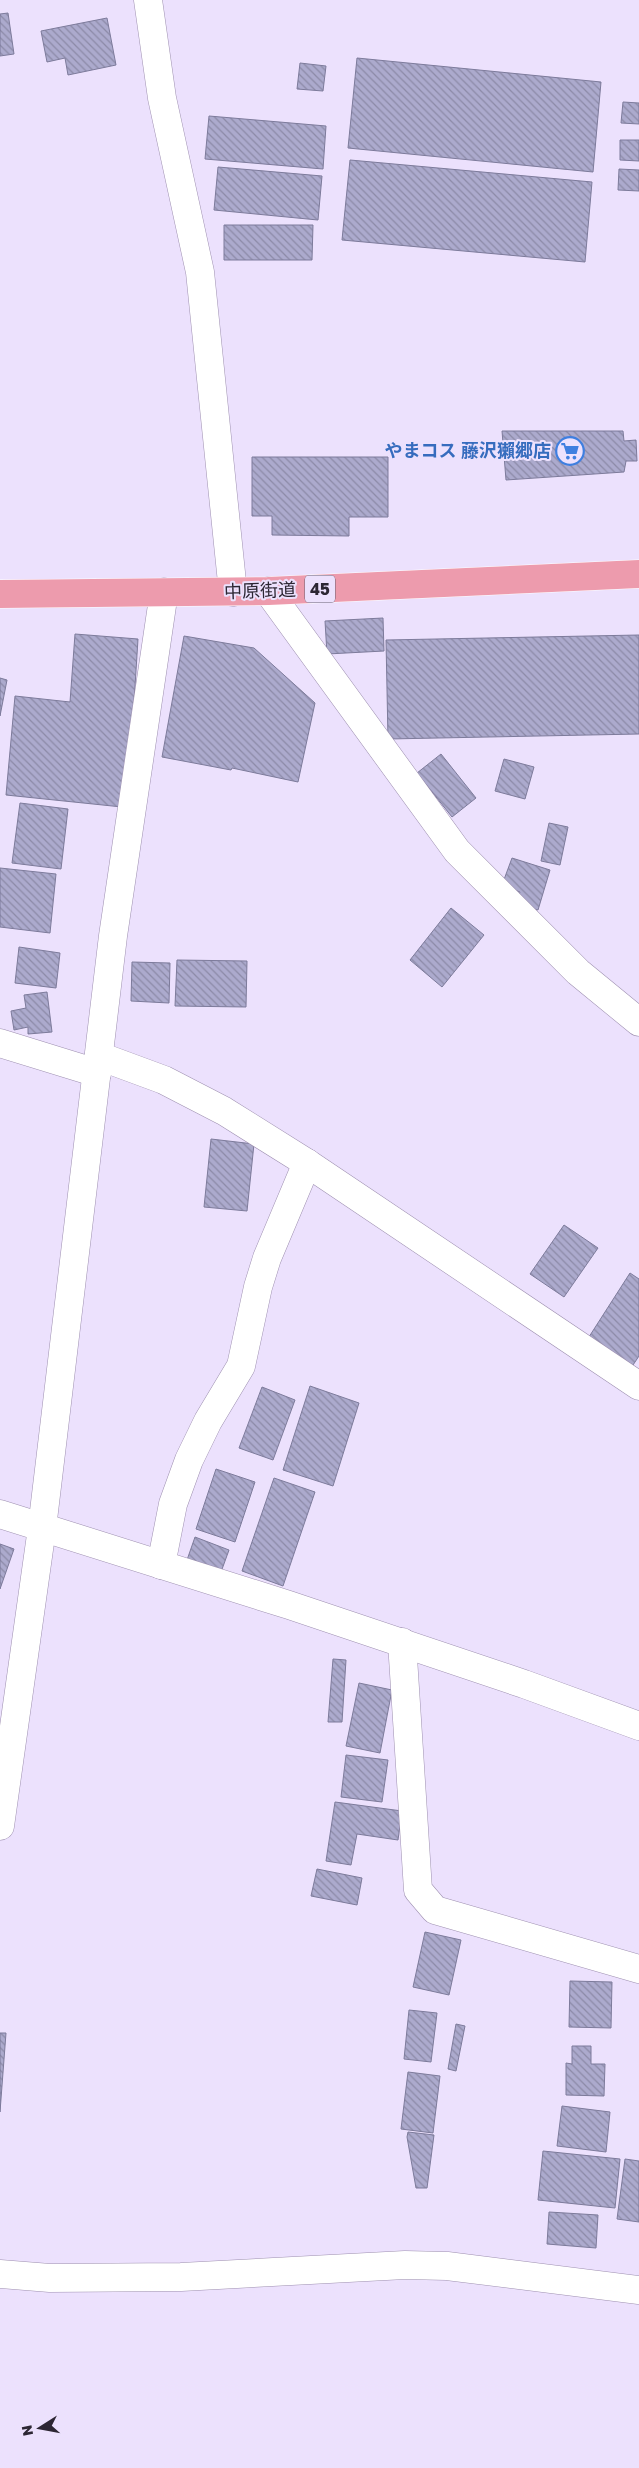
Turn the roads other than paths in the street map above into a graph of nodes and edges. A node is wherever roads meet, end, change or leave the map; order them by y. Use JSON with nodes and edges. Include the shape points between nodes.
{"nodes":[{"id":1,"x":148,"y":0,"type":"edge"},
{"id":2,"x":639,"y":574,"type":"edge"},
{"id":3,"x":268,"y":591,"type":"junction"},
{"id":4,"x":164,"y":592,"type":"junction"},
{"id":5,"x":233,"y":592,"type":"junction"},
{"id":6,"x":0,"y":594,"type":"edge"},
{"id":7,"x":639,"y":1022,"type":"edge"},
{"id":8,"x":0,"y":1043,"type":"edge"},
{"id":9,"x":98,"y":1064,"type":"junction"},
{"id":10,"x":307,"y":1163,"type":"junction"},
{"id":11,"x":639,"y":1386,"type":"edge"},
{"id":12,"x":0,"y":1514,"type":"edge"},
{"id":13,"x":42,"y":1528,"type":"junction"},
{"id":14,"x":161,"y":1565,"type":"junction"},
{"id":15,"x":402,"y":1642,"type":"junction"},
{"id":16,"x":639,"y":1726,"type":"edge"},
{"id":17,"x":0,"y":1826,"type":"edge"},
{"id":18,"x":639,"y":1969,"type":"edge"},
{"id":19,"x":0,"y":2274,"type":"edge"},
{"id":20,"x":639,"y":2290,"type":"edge"}],
"edges":[{"from":1,"to":5,"type":"street","via":[[162,98],[200,272]]},
{"from":2,"to":3,"type":"main road","name":"中原街道","number":"45"},
{"from":3,"to":5,"type":"main road","name":"中原街道","number":"45"},
{"from":3,"to":7,"type":"street","via":[[457,852],[578,972]]},
{"from":4,"to":5,"type":"main road","name":"中原街道","number":"45"},
{"from":4,"to":6,"type":"main road","name":"中原街道","number":"45"},
{"from":4,"to":9,"type":"street","via":[[113,936]]},
{"from":8,"to":9,"type":"street"},
{"from":9,"to":10,"type":"street","via":[[164,1080],[224,1110]]},
{"from":9,"to":13,"type":"street"},
{"from":10,"to":11,"type":"street"},
{"from":10,"to":14,"type":"street","via":[[267,1258],[241,1366],[208,1421],[176,1495]]},
{"from":12,"to":13,"type":"street"},
{"from":13,"to":14,"type":"street"},
{"from":13,"to":17,"type":"street"},
{"from":14,"to":15,"type":"street"},
{"from":15,"to":16,"type":"street"},
{"from":15,"to":18,"type":"street","via":[[418,1890],[435,1910]]},
{"from":19,"to":20,"type":"street","via":[[50,2278],[181,2277],[405,2265],[446,2266]]}]}
